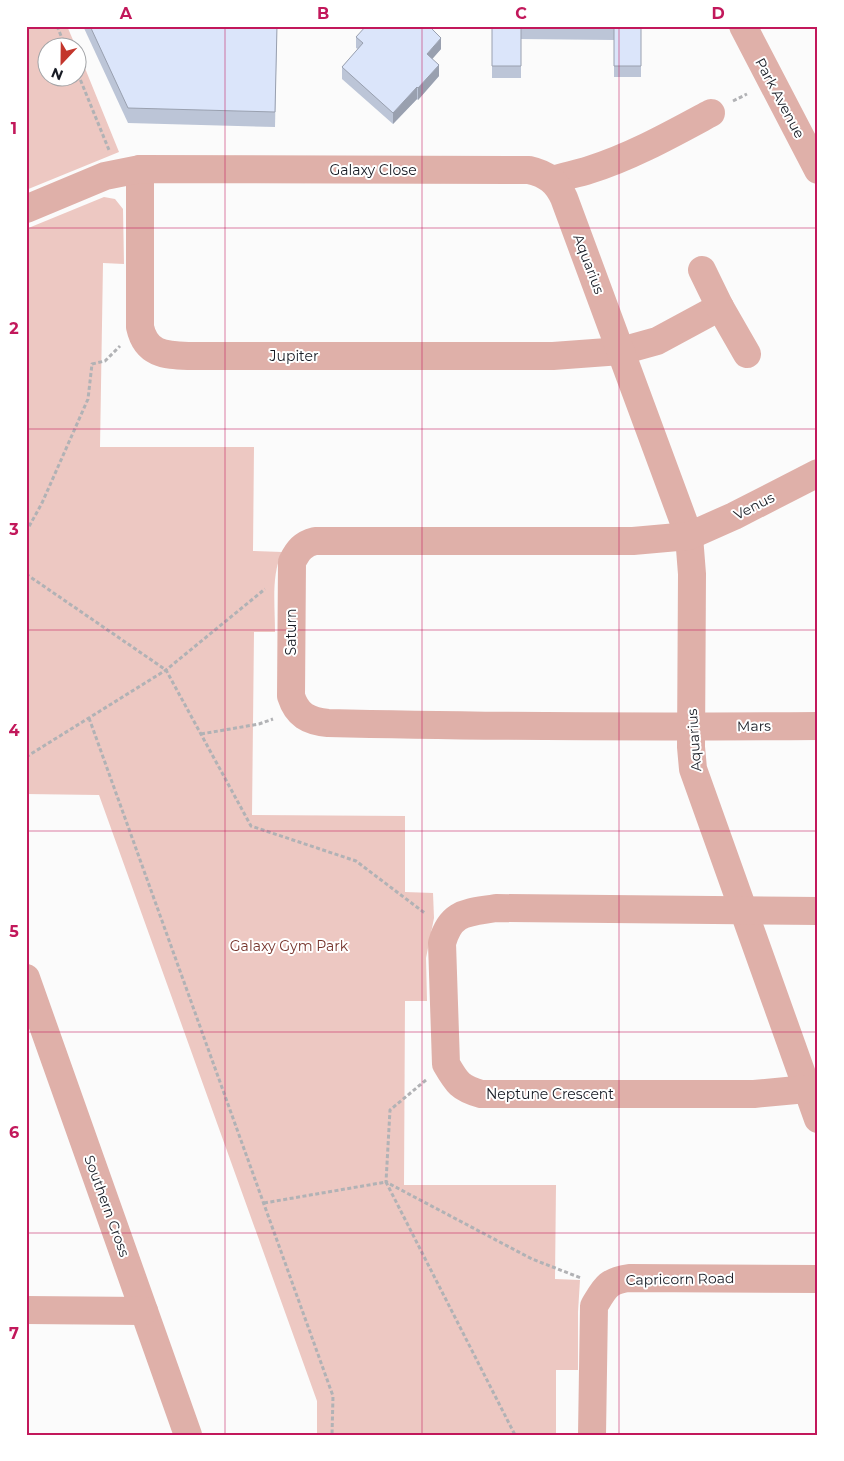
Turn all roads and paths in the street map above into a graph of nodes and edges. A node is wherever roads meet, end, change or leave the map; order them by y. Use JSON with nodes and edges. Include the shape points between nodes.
{"nodes":[{"id":1,"x":57,"y":26,"type":"edge"},
{"id":2,"x":742,"y":26,"type":"edge"},
{"id":3,"x":62,"y":38,"type":"edge"},
{"id":4,"x":84,"y":88,"type":"edge"},
{"id":5,"x":710,"y":113,"type":"dead end"},
{"id":6,"x":818,"y":170,"type":"edge"},
{"id":7,"x":130,"y":171,"type":"junction"},
{"id":8,"x":552,"y":180,"type":"junction"},
{"id":9,"x":26,"y":209,"type":"edge"},
{"id":10,"x":702,"y":270,"type":"dead end"},
{"id":11,"x":720,"y":307,"type":"junction"},
{"id":12,"x":140,"y":327,"type":"junction"},
{"id":13,"x":621,"y":351,"type":"junction"},
{"id":14,"x":746,"y":354,"type":"dead end"},
{"id":15,"x":818,"y":473,"type":"edge"},
{"id":16,"x":26,"y":532,"type":"edge"},
{"id":17,"x":689,"y":536,"type":"junction"},
{"id":18,"x":292,"y":566,"type":"junction"},
{"id":19,"x":26,"y":574,"type":"edge"},
{"id":20,"x":166,"y":670,"type":"junction"},
{"id":21,"x":297,"y":710,"type":"junction"},
{"id":22,"x":90,"y":718,"type":"junction"},
{"id":23,"x":818,"y":726,"type":"edge"},
{"id":24,"x":691,"y":727,"type":"junction"},
{"id":25,"x":201,"y":734,"type":"junction"},
{"id":26,"x":26,"y":757,"type":"edge"},
{"id":27,"x":744,"y":911,"type":"junction"},
{"id":28,"x":818,"y":911,"type":"edge"},
{"id":29,"x":446,"y":929,"type":"junction"},
{"id":30,"x":26,"y":978,"type":"edge"},
{"id":31,"x":35,"y":1025,"type":"edge"},
{"id":32,"x":446,"y":1064,"type":"junction"},
{"id":33,"x":807,"y":1089,"type":"junction"},
{"id":34,"x":818,"y":1119,"type":"edge"},
{"id":35,"x":386,"y":1182,"type":"junction"},
{"id":36,"x":264,"y":1203,"type":"junction"},
{"id":37,"x":818,"y":1279,"type":"edge"},
{"id":38,"x":605,"y":1288,"type":"junction"},
{"id":39,"x":26,"y":1310,"type":"edge"},
{"id":40,"x":144,"y":1311,"type":"junction"},
{"id":41,"x":188,"y":1435,"type":"edge"},
{"id":42,"x":332,"y":1435,"type":"edge"},
{"id":43,"x":515,"y":1435,"type":"edge"},
{"id":44,"x":592,"y":1435,"type":"edge"}],
"edges":[{"from":1,"to":3,"type":"path"},
{"from":2,"to":6,"type":"street","name":"Park Avenue"},
{"from":4,"to":7,"type":"path","via":[[112,156]]},
{"from":5,"to":8,"type":"street","via":[[614,161]]},
{"from":7,"to":8,"type":"street","name":"Galaxy Close","via":[[529,170]]},
{"from":7,"to":9,"type":"street","name":"Galaxy Close","via":[[105,176]]},
{"from":7,"to":12,"type":"street","name":"Jupiter"},
{"from":8,"to":13,"type":"street","name":"Aquarius","via":[[564,198]]},
{"from":10,"to":11,"type":"street"},
{"from":11,"to":13,"type":"street","via":[[657,341]]},
{"from":11,"to":14,"type":"street"},
{"from":12,"to":13,"type":"street","name":"Jupiter","via":[[142,336],[153,350],[174,355],[553,356]]},
{"from":12,"to":16,"type":"path","via":[[105,361],[92,364],[88,399]]},
{"from":13,"to":17,"type":"street","name":"Aquarius"},
{"from":15,"to":17,"type":"street","name":"Venus"},
{"from":17,"to":18,"type":"street","via":[[633,541],[315,541],[298,551]]},
{"from":17,"to":24,"type":"street","name":"Aquarius","via":[[692,574]]},
{"from":18,"to":20,"type":"path"},
{"from":18,"to":21,"type":"street","name":"Saturn","via":[[291,696]]},
{"from":19,"to":20,"type":"path"},
{"from":20,"to":22,"type":"path"},
{"from":20,"to":25,"type":"path"},
{"from":21,"to":24,"type":"street","via":[[311,720],[328,723]]},
{"from":21,"to":25,"type":"path","via":[[259,724]]},
{"from":22,"to":26,"type":"path"},
{"from":22,"to":36,"type":"path"},
{"from":23,"to":24,"type":"street","name":"Mars"},
{"from":24,"to":27,"type":"street","name":"Aquarius","via":[[693,769]]},
{"from":25,"to":29,"type":"path","via":[[251,826],[356,861]]},
{"from":27,"to":28,"type":"street"},
{"from":27,"to":29,"type":"street","via":[[496,908],[466,913]]},
{"from":27,"to":33,"type":"street","name":"Aquarius"},
{"from":29,"to":32,"type":"street","via":[[442,943]]},
{"from":30,"to":31,"type":"street","name":"Southern Cross"},
{"from":31,"to":40,"type":"street","name":"Southern Cross"},
{"from":32,"to":33,"type":"street","name":"Neptune Crescent","via":[[456,1081],[467,1090],[481,1094],[754,1094]]},
{"from":32,"to":35,"type":"path","via":[[390,1110]]},
{"from":33,"to":34,"type":"street","name":"Aquarius"},
{"from":35,"to":36,"type":"path"},
{"from":35,"to":38,"type":"path","via":[[532,1259]]},
{"from":35,"to":43,"type":"path"},
{"from":36,"to":42,"type":"path","via":[[333,1396]]},
{"from":37,"to":38,"type":"street","name":"Capricorn Road","via":[[629,1278],[616,1280]]},
{"from":38,"to":44,"type":"street","via":[[594,1306]]},
{"from":39,"to":40,"type":"street"},
{"from":40,"to":41,"type":"street","name":"Southern Cross"}]}
